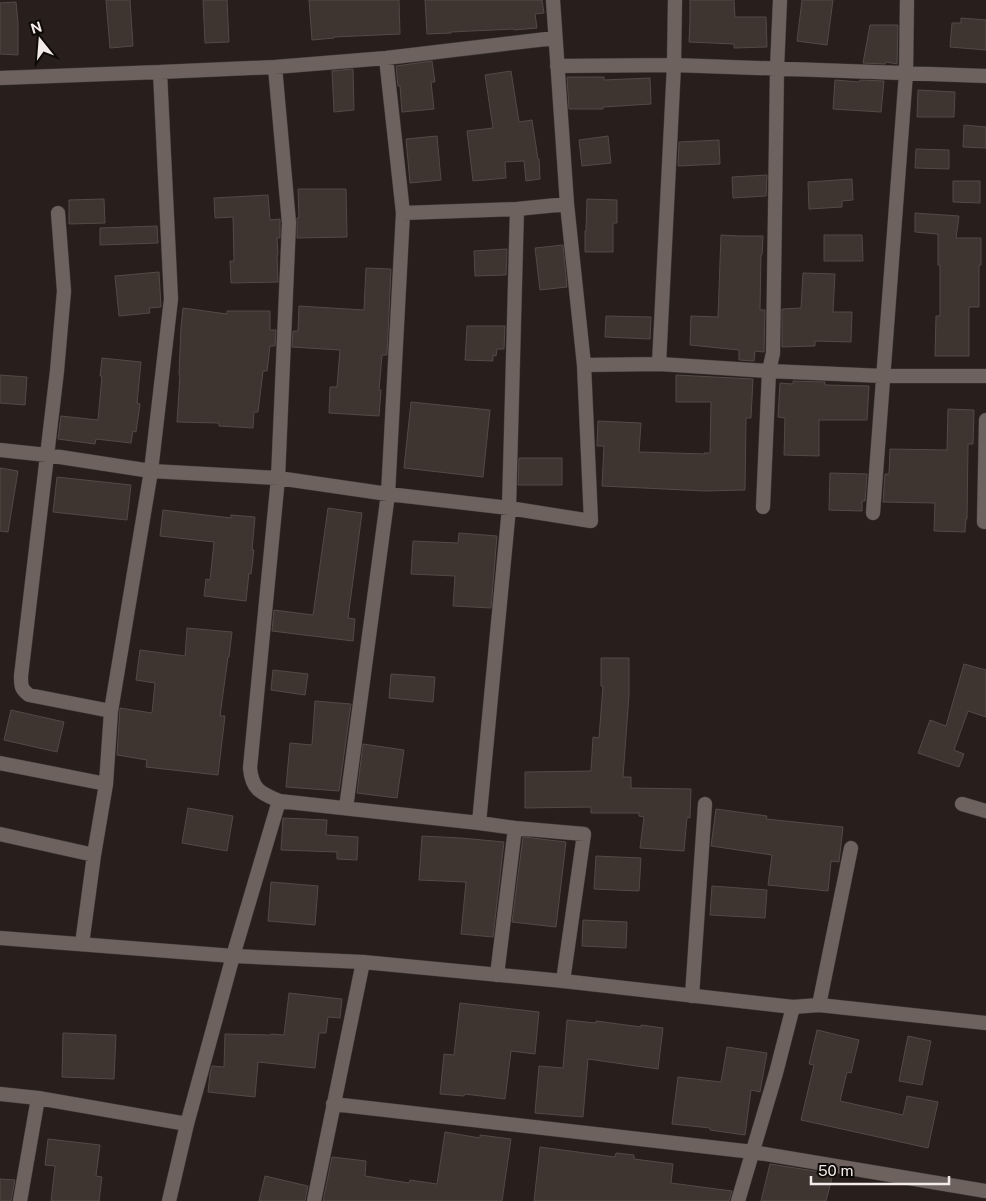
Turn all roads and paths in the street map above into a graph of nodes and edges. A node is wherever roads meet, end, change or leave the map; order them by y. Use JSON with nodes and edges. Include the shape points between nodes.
{"nodes":[{"id":1,"x":553,"y":0,"type":"edge"},
{"id":2,"x":675,"y":0,"type":"edge"},
{"id":3,"x":780,"y":0,"type":"edge"},
{"id":4,"x":908,"y":0,"type":"edge"},
{"id":5,"x":555,"y":38,"type":"junction"},
{"id":6,"x":386,"y":58,"type":"junction"},
{"id":7,"x":674,"y":65,"type":"junction"},
{"id":8,"x":556,"y":66,"type":"junction"},
{"id":9,"x":275,"y":67,"type":"junction"},
{"id":10,"x":777,"y":69,"type":"junction"},
{"id":11,"x":160,"y":72,"type":"junction"},
{"id":12,"x":906,"y":74,"type":"junction"},
{"id":13,"x":986,"y":76,"type":"edge"},
{"id":14,"x":0,"y":78,"type":"edge"},
{"id":15,"x":567,"y":204,"type":"junction"},
{"id":16,"x":517,"y":209,"type":"junction"},
{"id":17,"x":58,"y":213,"type":"dead end"},
{"id":18,"x":403,"y":213,"type":"junction"},
{"id":19,"x":584,"y":364,"type":"junction"},
{"id":20,"x":659,"y":364,"type":"junction"},
{"id":21,"x":769,"y":371,"type":"junction"},
{"id":22,"x":883,"y":376,"type":"junction"},
{"id":23,"x":986,"y":376,"type":"edge"},
{"id":24,"x":986,"y":420,"type":"edge"},
{"id":25,"x":0,"y":450,"type":"edge"},
{"id":26,"x":47,"y":455,"type":"junction"},
{"id":27,"x":151,"y":471,"type":"junction"},
{"id":28,"x":278,"y":478,"type":"junction"},
{"id":29,"x":388,"y":494,"type":"junction"},
{"id":30,"x":763,"y":507,"type":"dead end"},
{"id":31,"x":509,"y":508,"type":"junction"},
{"id":32,"x":873,"y":513,"type":"dead end"},
{"id":33,"x":984,"y":522,"type":"dead end"},
{"id":34,"x":111,"y":711,"type":"junction"},
{"id":35,"x":0,"y":763,"type":"edge"},
{"id":36,"x":106,"y":784,"type":"junction"},
{"id":37,"x":279,"y":801,"type":"junction"},
{"id":38,"x":705,"y":804,"type":"dead end"},
{"id":39,"x":962,"y":804,"type":"dead end"},
{"id":40,"x":346,"y":808,"type":"junction"},
{"id":41,"x":986,"y":810,"type":"edge"},
{"id":42,"x":479,"y":823,"type":"junction"},
{"id":43,"x":515,"y":828,"type":"junction"},
{"id":44,"x":0,"y":834,"type":"edge"},
{"id":45,"x":852,"y":848,"type":"dead end"},
{"id":46,"x":94,"y":855,"type":"junction"},
{"id":47,"x":0,"y":938,"type":"edge"},
{"id":48,"x":82,"y":944,"type":"junction"},
{"id":49,"x":233,"y":956,"type":"junction"},
{"id":50,"x":363,"y":962,"type":"junction"},
{"id":51,"x":497,"y":975,"type":"junction"},
{"id":52,"x":563,"y":981,"type":"junction"},
{"id":53,"x":692,"y":996,"type":"junction"},
{"id":54,"x":819,"y":1005,"type":"junction"},
{"id":55,"x":794,"y":1007,"type":"junction"},
{"id":56,"x":986,"y":1024,"type":"edge"},
{"id":57,"x":0,"y":1094,"type":"edge"},
{"id":58,"x":38,"y":1098,"type":"junction"},
{"id":59,"x":333,"y":1104,"type":"junction"},
{"id":60,"x":187,"y":1124,"type":"junction"},
{"id":61,"x":753,"y":1152,"type":"junction"},
{"id":62,"x":986,"y":1190,"type":"edge"},
{"id":63,"x":20,"y":1201,"type":"edge"},
{"id":64,"x":169,"y":1201,"type":"edge"},
{"id":65,"x":314,"y":1201,"type":"edge"},
{"id":66,"x":738,"y":1201,"type":"edge"}],
"edges":[{"from":1,"to":5,"type":"street"},
{"from":2,"to":7,"type":"street"},
{"from":3,"to":10,"type":"street"},
{"from":4,"to":12,"type":"street"},
{"from":5,"to":6,"type":"street"},
{"from":5,"to":8,"type":"street"},
{"from":6,"to":9,"type":"street"},
{"from":6,"to":18,"type":"street"},
{"from":7,"to":8,"type":"street"},
{"from":7,"to":10,"type":"street"},
{"from":7,"to":20,"type":"street"},
{"from":8,"to":15,"type":"street"},
{"from":9,"to":11,"type":"street"},
{"from":9,"to":28,"type":"street","via":[[289,223]]},
{"from":10,"to":12,"type":"street"},
{"from":10,"to":21,"type":"street","via":[[772,353]]},
{"from":11,"to":14,"type":"street"},
{"from":11,"to":27,"type":"street","via":[[171,299]]},
{"from":12,"to":13,"type":"street"},
{"from":12,"to":22,"type":"street"},
{"from":15,"to":16,"type":"street"},
{"from":15,"to":19,"type":"street"},
{"from":16,"to":18,"type":"street"},
{"from":16,"to":31,"type":"street"},
{"from":17,"to":26,"type":"street","via":[[64,291]]},
{"from":18,"to":29,"type":"street"},
{"from":19,"to":20,"type":"street"},
{"from":19,"to":31,"type":"street","via":[[591,521]]},
{"from":20,"to":21,"type":"street"},
{"from":21,"to":22,"type":"street"},
{"from":21,"to":30,"type":"street"},
{"from":22,"to":23,"type":"street"},
{"from":22,"to":32,"type":"street"},
{"from":24,"to":33,"type":"street"},
{"from":25,"to":26,"type":"street"},
{"from":26,"to":27,"type":"street"},
{"from":26,"to":34,"type":"street","via":[[21,685],[29,695]]},
{"from":27,"to":28,"type":"street"},
{"from":27,"to":34,"type":"street"},
{"from":28,"to":29,"type":"street"},
{"from":28,"to":37,"type":"street","via":[[250,776],[258,791]]},
{"from":29,"to":31,"type":"street"},
{"from":29,"to":40,"type":"street"},
{"from":31,"to":42,"type":"street"},
{"from":34,"to":36,"type":"street"},
{"from":35,"to":36,"type":"street"},
{"from":36,"to":46,"type":"street"},
{"from":37,"to":40,"type":"street"},
{"from":37,"to":49,"type":"street"},
{"from":38,"to":53,"type":"street"},
{"from":39,"to":41,"type":"street"},
{"from":40,"to":42,"type":"street"},
{"from":42,"to":43,"type":"street"},
{"from":43,"to":51,"type":"street"},
{"from":43,"to":52,"type":"street","via":[[584,834]]},
{"from":44,"to":46,"type":"street"},
{"from":45,"to":54,"type":"street"},
{"from":46,"to":48,"type":"street"},
{"from":47,"to":48,"type":"street"},
{"from":48,"to":49,"type":"street"},
{"from":49,"to":50,"type":"street"},
{"from":49,"to":60,"type":"street"},
{"from":50,"to":51,"type":"street"},
{"from":50,"to":59,"type":"street"},
{"from":51,"to":52,"type":"street"},
{"from":52,"to":53,"type":"street"},
{"from":53,"to":55,"type":"street"},
{"from":54,"to":55,"type":"street"},
{"from":54,"to":56,"type":"street"},
{"from":55,"to":61,"type":"street"},
{"from":57,"to":58,"type":"street"},
{"from":58,"to":60,"type":"street"},
{"from":58,"to":63,"type":"street"},
{"from":59,"to":61,"type":"street"},
{"from":59,"to":65,"type":"street"},
{"from":60,"to":64,"type":"street"},
{"from":61,"to":62,"type":"street"},
{"from":61,"to":66,"type":"street"}]}
